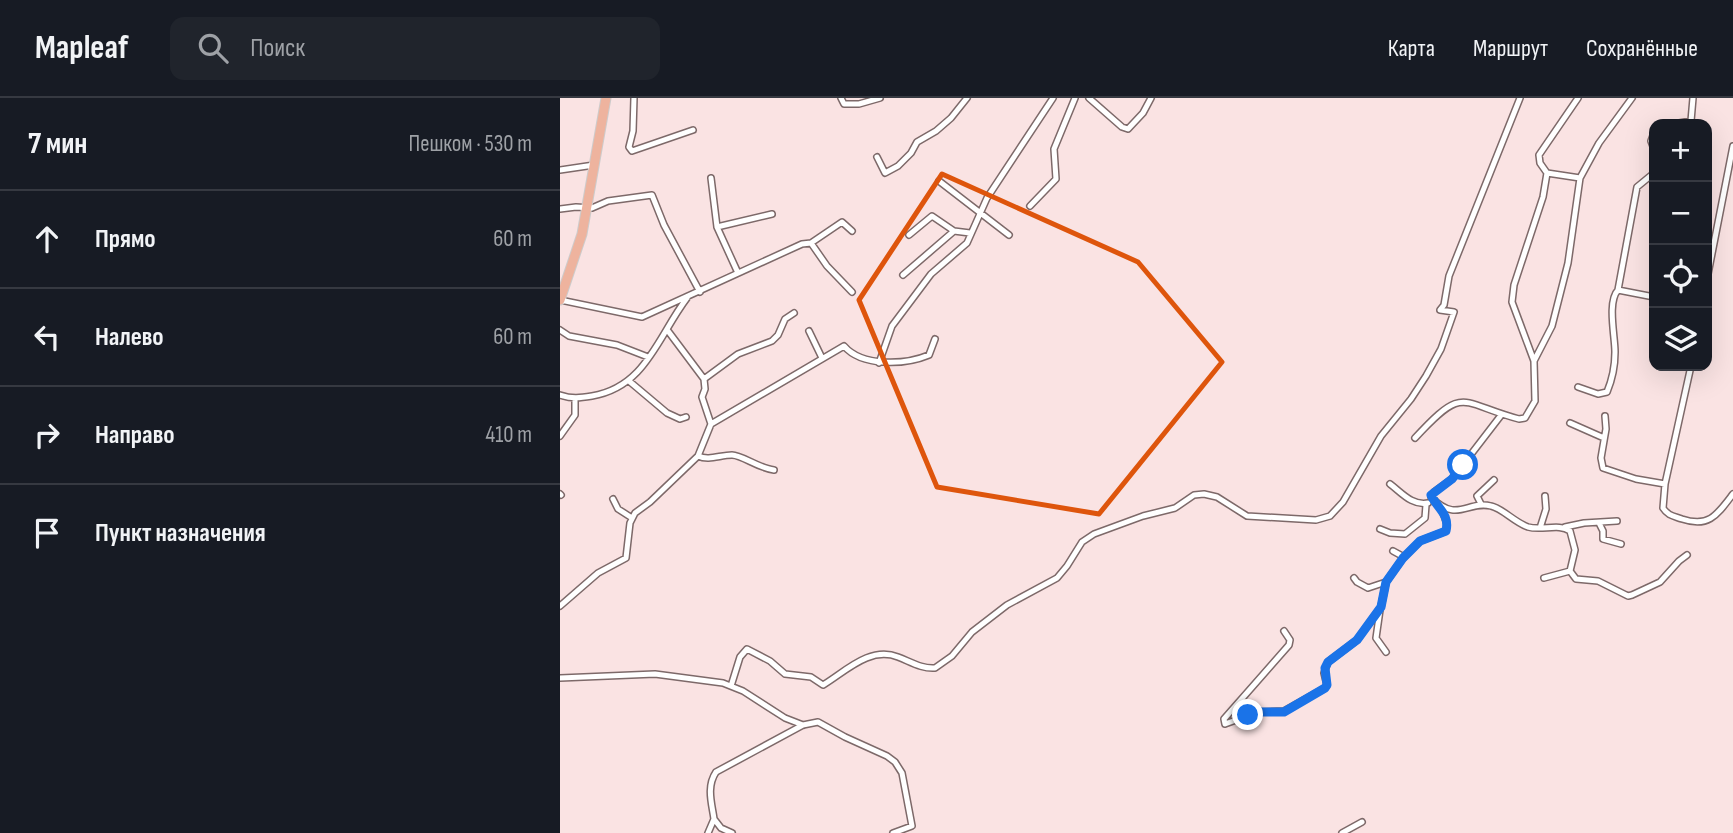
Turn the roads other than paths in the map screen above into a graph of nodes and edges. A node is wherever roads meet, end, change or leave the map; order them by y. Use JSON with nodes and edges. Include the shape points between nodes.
{"nodes":[{"id":1,"x":606,"y":98,"type":"edge"},
{"id":2,"x":634,"y":98,"type":"edge"},
{"id":3,"x":841,"y":98,"type":"edge"},
{"id":4,"x":880,"y":98,"type":"edge"},
{"id":5,"x":967,"y":98,"type":"edge"},
{"id":6,"x":1053,"y":98,"type":"edge"},
{"id":7,"x":1076,"y":98,"type":"edge"},
{"id":8,"x":1089,"y":98,"type":"edge"},
{"id":9,"x":1151,"y":98,"type":"edge"},
{"id":10,"x":1520,"y":98,"type":"edge"},
{"id":11,"x":1578,"y":98,"type":"edge"},
{"id":12,"x":1632,"y":98,"type":"edge"},
{"id":13,"x":1693,"y":98,"type":"edge"},
{"id":14,"x":1691,"y":119,"type":"edge"},
{"id":15,"x":693,"y":130,"type":"dead end"},
{"id":16,"x":1733,"y":146,"type":"edge"},
{"id":17,"x":877,"y":158,"type":"dead end"},
{"id":18,"x":594,"y":164,"type":"junction"},
{"id":19,"x":560,"y":170,"type":"edge"},
{"id":20,"x":1547,"y":173,"type":"junction"},
{"id":21,"x":1649,"y":177,"type":"edge"},
{"id":22,"x":711,"y":178,"type":"dead end"},
{"id":23,"x":1580,"y":178,"type":"junction"},
{"id":24,"x":939,"y":181,"type":"dead end"},
{"id":25,"x":1030,"y":206,"type":"dead end"},
{"id":26,"x":560,"y":209,"type":"edge"},
{"id":27,"x":587,"y":209,"type":"junction"},
{"id":28,"x":980,"y":212,"type":"junction"},
{"id":29,"x":772,"y":214,"type":"dead end"},
{"id":30,"x":717,"y":227,"type":"junction"},
{"id":31,"x":852,"y":231,"type":"dead end"},
{"id":32,"x":954,"y":231,"type":"junction"},
{"id":33,"x":970,"y":233,"type":"junction"},
{"id":34,"x":1009,"y":234,"type":"dead end"},
{"id":35,"x":909,"y":235,"type":"dead end"},
{"id":36,"x":811,"y":243,"type":"junction"},
{"id":37,"x":1712,"y":253,"type":"edge"},
{"id":38,"x":738,"y":273,"type":"junction"},
{"id":39,"x":904,"y":275,"type":"dead end"},
{"id":40,"x":700,"y":292,"type":"junction"},
{"id":41,"x":852,"y":292,"type":"dead end"},
{"id":42,"x":1615,"y":292,"type":"junction"},
{"id":43,"x":1649,"y":296,"type":"edge"},
{"id":44,"x":688,"y":297,"type":"junction"},
{"id":45,"x":560,"y":300,"type":"edge"},
{"id":46,"x":794,"y":313,"type":"dead end"},
{"id":47,"x":560,"y":330,"type":"edge"},
{"id":48,"x":668,"y":331,"type":"junction"},
{"id":49,"x":809,"y":331,"type":"dead end"},
{"id":50,"x":935,"y":339,"type":"dead end"},
{"id":51,"x":648,"y":357,"type":"junction"},
{"id":52,"x":822,"y":358,"type":"junction"},
{"id":53,"x":1534,"y":361,"type":"junction"},
{"id":54,"x":879,"y":363,"type":"junction"},
{"id":55,"x":1689,"y":371,"type":"edge"},
{"id":56,"x":704,"y":379,"type":"junction"},
{"id":57,"x":629,"y":381,"type":"junction"},
{"id":58,"x":1578,"y":387,"type":"dead end"},
{"id":59,"x":560,"y":394,"type":"edge"},
{"id":60,"x":575,"y":399,"type":"junction"},
{"id":61,"x":1502,"y":414,"type":"junction"},
{"id":62,"x":1605,"y":416,"type":"dead end"},
{"id":63,"x":686,"y":417,"type":"dead end"},
{"id":64,"x":1570,"y":423,"type":"dead end"},
{"id":65,"x":711,"y":424,"type":"junction"},
{"id":66,"x":560,"y":436,"type":"edge"},
{"id":67,"x":1415,"y":438,"type":"dead end"},
{"id":68,"x":1604,"y":438,"type":"junction"},
{"id":69,"x":698,"y":456,"type":"junction"},
{"id":70,"x":774,"y":470,"type":"dead end"},
{"id":71,"x":1494,"y":480,"type":"dead end"},
{"id":72,"x":1390,"y":484,"type":"dead end"},
{"id":73,"x":1665,"y":484,"type":"junction"},
{"id":74,"x":1733,"y":494,"type":"edge"},
{"id":75,"x":1545,"y":496,"type":"dead end"},
{"id":76,"x":1431,"y":497,"type":"junction"},
{"id":77,"x":613,"y":499,"type":"dead end"},
{"id":78,"x":1426,"y":505,"type":"junction"},
{"id":79,"x":1481,"y":505,"type":"junction"},
{"id":80,"x":1441,"y":507,"type":"junction"},
{"id":81,"x":632,"y":518,"type":"junction"},
{"id":82,"x":1617,"y":521,"type":"dead end"},
{"id":83,"x":1599,"y":523,"type":"junction"},
{"id":84,"x":1565,"y":527,"type":"junction"},
{"id":85,"x":1540,"y":528,"type":"junction"},
{"id":86,"x":1380,"y":530,"type":"dead end"},
{"id":87,"x":1621,"y":544,"type":"dead end"},
{"id":88,"x":1393,"y":551,"type":"dead end"},
{"id":89,"x":1687,"y":555,"type":"dead end"},
{"id":90,"x":1404,"y":556,"type":"junction"},
{"id":91,"x":1574,"y":571,"type":"junction"},
{"id":92,"x":1354,"y":578,"type":"dead end"},
{"id":93,"x":1544,"y":578,"type":"dead end"},
{"id":94,"x":1386,"y":582,"type":"junction"},
{"id":95,"x":560,"y":606,"type":"edge"},
{"id":96,"x":1381,"y":607,"type":"junction"},
{"id":97,"x":1284,"y":631,"type":"dead end"},
{"id":98,"x":1386,"y":652,"type":"dead end"},
{"id":99,"x":560,"y":678,"type":"edge"},
{"id":100,"x":731,"y":686,"type":"junction"},
{"id":101,"x":803,"y":725,"type":"junction"},
{"id":102,"x":714,"y":820,"type":"junction"},
{"id":103,"x":1362,"y":822,"type":"dead end"},
{"id":104,"x":708,"y":833,"type":"edge"},
{"id":105,"x":732,"y":833,"type":"edge"},
{"id":106,"x":893,"y":833,"type":"edge"},
{"id":107,"x":1342,"y":833,"type":"edge"}],
"edges":[{"from":1,"to":18,"type":"main road"},
{"from":2,"to":15,"type":"street","via":[[632,151]]},
{"from":3,"to":4,"type":"street","via":[[849,105]]},
{"from":5,"to":17,"type":"street","via":[[892,170],[886,173]]},
{"from":6,"to":28,"type":"street"},
{"from":7,"to":25,"type":"street","via":[[1054,149],[1056,179]]},
{"from":8,"to":9,"type":"street","via":[[1128,129]]},
{"from":10,"to":100,"type":"street","via":[[1449,276],[1440,310],[1454,312],[1441,349],[1330,516],[1316,520],[1247,516],[1210,494],[1194,495],[1175,509],[1090,536],[1057,578],[1007,605],[935,668],[877,654],[823,685],[817,678],[785,674],[747,649]]},
{"from":11,"to":20,"type":"street","via":[[1539,155]]},
{"from":12,"to":23,"type":"street"},
{"from":13,"to":14,"type":"street"},
{"from":16,"to":37,"type":"street"},
{"from":18,"to":19,"type":"street"},
{"from":18,"to":27,"type":"main road"},
{"from":20,"to":23,"type":"street"},
{"from":20,"to":53,"type":"street","via":[[1512,302]]},
{"from":21,"to":42,"type":"street","via":[[1637,187]]},
{"from":22,"to":30,"type":"street"},
{"from":23,"to":53,"type":"street","via":[[1568,263],[1552,326]]},
{"from":24,"to":28,"type":"street"},
{"from":26,"to":27,"type":"street"},
{"from":27,"to":40,"type":"street","via":[[652,195]]},
{"from":27,"to":45,"type":"main road"},
{"from":28,"to":33,"type":"street"},
{"from":28,"to":34,"type":"street"},
{"from":29,"to":30,"type":"street"},
{"from":30,"to":38,"type":"street"},
{"from":31,"to":36,"type":"street","via":[[842,222]]},
{"from":32,"to":33,"type":"street"},
{"from":32,"to":35,"type":"street","via":[[932,216]]},
{"from":32,"to":39,"type":"street"},
{"from":33,"to":54,"type":"street","via":[[967,243],[931,274],[892,326]]},
{"from":36,"to":38,"type":"street"},
{"from":36,"to":41,"type":"street"},
{"from":38,"to":40,"type":"street"},
{"from":40,"to":44,"type":"street"},
{"from":42,"to":43,"type":"street"},
{"from":42,"to":58,"type":"street","via":[[1615,354],[1609,387],[1598,394]]},
{"from":44,"to":45,"type":"street","via":[[642,317]]},
{"from":44,"to":48,"type":"street"},
{"from":46,"to":56,"type":"street","via":[[772,341],[738,354]]},
{"from":47,"to":51,"type":"street"},
{"from":48,"to":51,"type":"street"},
{"from":48,"to":56,"type":"street"},
{"from":49,"to":52,"type":"street"},
{"from":50,"to":54,"type":"street","via":[[929,355]]},
{"from":51,"to":57,"type":"street"},
{"from":52,"to":54,"type":"street","via":[[844,346]]},
{"from":52,"to":65,"type":"street"},
{"from":53,"to":61,"type":"street","via":[[1535,396],[1530,412],[1520,419]]},
{"from":55,"to":73,"type":"street"},
{"from":56,"to":65,"type":"street","via":[[702,397]]},
{"from":57,"to":60,"type":"street"},
{"from":57,"to":63,"type":"street","via":[[667,413]]},
{"from":59,"to":60,"type":"street"},
{"from":60,"to":66,"type":"street","via":[[575,415]]},
{"from":61,"to":67,"type":"street","via":[[1478,404],[1455,402]]},
{"from":61,"to":76,"type":"street","via":[[1452,479]]},
{"from":62,"to":68,"type":"street"},
{"from":64,"to":68,"type":"street"},
{"from":65,"to":69,"type":"street"},
{"from":68,"to":73,"type":"street","via":[[1603,468]]},
{"from":69,"to":70,"type":"street","via":[[737,456]]},
{"from":69,"to":81,"type":"street"},
{"from":71,"to":79,"type":"street","via":[[1477,496]]},
{"from":72,"to":78,"type":"street","via":[[1403,497]]},
{"from":73,"to":74,"type":"street","via":[[1662,505],[1666,517],[1703,523]]},
{"from":75,"to":85,"type":"street"},
{"from":76,"to":78,"type":"street"},
{"from":76,"to":80,"type":"street"},
{"from":77,"to":81,"type":"street","via":[[618,509]]},
{"from":78,"to":86,"type":"street","via":[[1424,517],[1405,534]]},
{"from":79,"to":80,"type":"street","via":[[1465,510]]},
{"from":79,"to":85,"type":"street","via":[[1496,507],[1513,521]]},
{"from":80,"to":90,"type":"street","via":[[1446,531],[1420,541]]},
{"from":81,"to":95,"type":"street","via":[[626,558],[598,573]]},
{"from":82,"to":83,"type":"street"},
{"from":83,"to":84,"type":"street"},
{"from":83,"to":87,"type":"street","via":[[1603,539]]},
{"from":84,"to":85,"type":"street"},
{"from":84,"to":91,"type":"street","via":[[1572,535]]},
{"from":88,"to":90,"type":"street"},
{"from":89,"to":91,"type":"street","via":[[1660,582],[1628,596],[1598,581],[1576,579]]},
{"from":90,"to":94,"type":"street"},
{"from":91,"to":93,"type":"street"},
{"from":92,"to":94,"type":"street","via":[[1368,588]]},
{"from":94,"to":96,"type":"street"},
{"from":96,"to":97,"type":"street","via":[[1357,640],[1328,662],[1325,688],[1284,712],[1258,712],[1225,724],[1224,719],[1289,645]]},
{"from":96,"to":98,"type":"street","via":[[1376,638]]},
{"from":99,"to":100,"type":"street","via":[[662,674]]},
{"from":100,"to":101,"type":"street"},
{"from":101,"to":102,"type":"street","via":[[716,772],[710,804]]},
{"from":101,"to":106,"type":"street","via":[[824,724],[895,762],[902,773],[912,826]]},
{"from":102,"to":104,"type":"street"},
{"from":102,"to":105,"type":"street"},
{"from":103,"to":107,"type":"street"}]}
